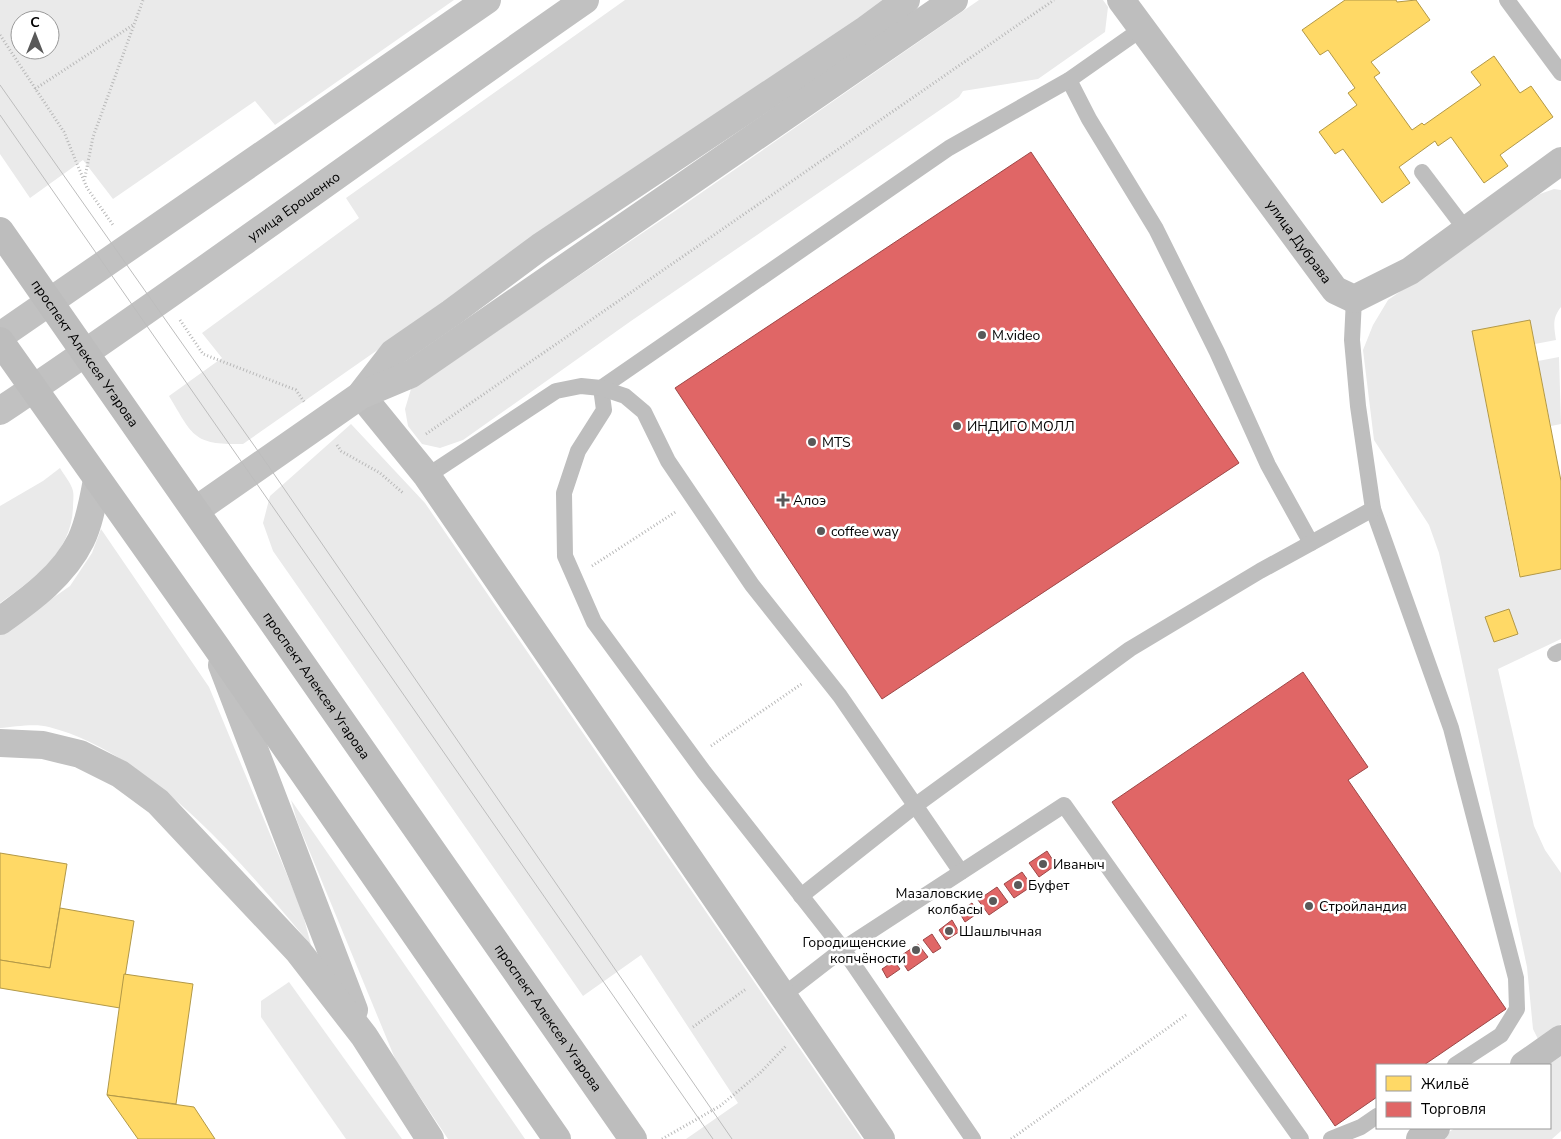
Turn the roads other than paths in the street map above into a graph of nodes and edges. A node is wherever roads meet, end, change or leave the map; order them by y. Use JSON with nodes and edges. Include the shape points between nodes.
{"nodes":[{"id":1,"x":487,"y":0,"type":"edge"},
{"id":2,"x":585,"y":0,"type":"edge"},
{"id":3,"x":906,"y":0,"type":"edge"},
{"id":4,"x":954,"y":0,"type":"edge"},
{"id":5,"x":1506,"y":0,"type":"edge"},
{"id":6,"x":1124,"y":1,"type":"edge"},
{"id":7,"x":1143,"y":28,"type":"junction"},
{"id":8,"x":1561,"y":73,"type":"edge"},
{"id":9,"x":1069,"y":80,"type":"junction"},
{"id":10,"x":1561,"y":161,"type":"edge"},
{"id":11,"x":1422,"y":172,"type":"dead end"},
{"id":12,"x":1466,"y":230,"type":"junction"},
{"id":13,"x":3,"y":235,"type":"edge"},
{"id":14,"x":1354,"y":299,"type":"junction"},
{"id":15,"x":0,"y":336,"type":"edge"},
{"id":16,"x":0,"y":341,"type":"edge"},
{"id":17,"x":601,"y":388,"type":"junction"},
{"id":18,"x":361,"y":395,"type":"junction"},
{"id":19,"x":0,"y":411,"type":"edge"},
{"id":20,"x":91,"y":470,"type":"junction"},
{"id":21,"x":426,"y":476,"type":"junction"},
{"id":22,"x":1373,"y":509,"type":"junction"},
{"id":23,"x":196,"y":510,"type":"junction"},
{"id":24,"x":1311,"y":543,"type":"junction"},
{"id":25,"x":0,"y":621,"type":"edge"},
{"id":26,"x":215,"y":644,"type":"junction"},
{"id":27,"x":0,"y":743,"type":"edge"},
{"id":28,"x":916,"y":805,"type":"junction"},
{"id":29,"x":961,"y":872,"type":"junction"},
{"id":30,"x":800,"y":896,"type":"junction"},
{"id":31,"x":843,"y":949,"type":"junction"},
{"id":32,"x":781,"y":997,"type":"junction"},
{"id":33,"x":364,"y":1036,"type":"junction"},
{"id":34,"x":1561,"y":1039,"type":"edge"},
{"id":35,"x":1457,"y":1064,"type":"edge"},
{"id":36,"x":1525,"y":1064,"type":"edge"},
{"id":37,"x":1376,"y":1117,"type":"edge"},
{"id":38,"x":1435,"y":1129,"type":"edge"},
{"id":39,"x":430,"y":1139,"type":"edge"},
{"id":40,"x":557,"y":1139,"type":"edge"},
{"id":41,"x":633,"y":1139,"type":"edge"},
{"id":42,"x":881,"y":1139,"type":"edge"},
{"id":43,"x":973,"y":1139,"type":"edge"},
{"id":44,"x":1301,"y":1139,"type":"edge"},
{"id":45,"x":1331,"y":1139,"type":"edge"},
{"id":46,"x":1420,"y":1139,"type":"edge"}],
"edges":[{"from":1,"to":15,"type":"main road"},
{"from":2,"to":19,"type":"main road","name":"улица Ерошенко","via":[[118,332]]},
{"from":3,"to":18,"type":"main road","via":[[540,247],[393,353]]},
{"from":4,"to":18,"type":"main road","via":[[411,374]]},
{"from":5,"to":8,"type":"lane"},
{"from":6,"to":7,"type":"street","name":"улица Дубрава"},
{"from":7,"to":9,"type":"lane"},
{"from":7,"to":14,"type":"street","name":"улица Дубрава","via":[[1336,290]]},
{"from":9,"to":17,"type":"lane","via":[[949,148]]},
{"from":9,"to":24,"type":"lane","via":[[1088,119],[1156,229],[1268,464]]},
{"from":10,"to":12,"type":"street"},
{"from":11,"to":12,"type":"lane"},
{"from":12,"to":14,"type":"street","via":[[1410,271]]},
{"from":13,"to":23,"type":"main road","name":"проспект Алексея Угарова"},
{"from":14,"to":22,"type":"lane","via":[[1352,340]]},
{"from":16,"to":20,"type":"main road"},
{"from":17,"to":21,"type":"lane","via":[[581,386],[556,391]]},
{"from":17,"to":28,"type":"lane","via":[[625,396],[644,412],[668,460],[752,585],[840,696]]},
{"from":17,"to":30,"type":"lane","via":[[604,410],[578,451],[564,493],[565,556],[594,622]]},
{"from":18,"to":21,"type":"street"},
{"from":18,"to":23,"type":"main road"},
{"from":20,"to":25,"type":"main road","via":[[90,513],[81,540],[57,574],[31,599]]},
{"from":20,"to":26,"type":"main road"},
{"from":21,"to":32,"type":"street"},
{"from":22,"to":24,"type":"lane"},
{"from":22,"to":35,"type":"lane","via":[[1451,728],[1516,978],[1517,1009],[1501,1035]]},
{"from":23,"to":41,"type":"main road","name":"проспект Алексея Угарова"},
{"from":24,"to":28,"type":"lane","via":[[1130,649]]},
{"from":26,"to":33,"type":"main road"},
{"from":26,"to":40,"type":"main road"},
{"from":27,"to":33,"type":"main road","via":[[43,745],[80,754],[120,774],[158,802],[298,951]]},
{"from":28,"to":29,"type":"lane"},
{"from":28,"to":30,"type":"lane"},
{"from":29,"to":31,"type":"lane"},
{"from":29,"to":44,"type":"lane","via":[[1064,805]]},
{"from":30,"to":31,"type":"lane"},
{"from":31,"to":32,"type":"lane"},
{"from":31,"to":43,"type":"lane"},
{"from":32,"to":42,"type":"street"},
{"from":33,"to":39,"type":"main road"},
{"from":34,"to":36,"type":"street"},
{"from":37,"to":45,"type":"lane","via":[[1361,1127]]},
{"from":38,"to":46,"type":"street"}]}
